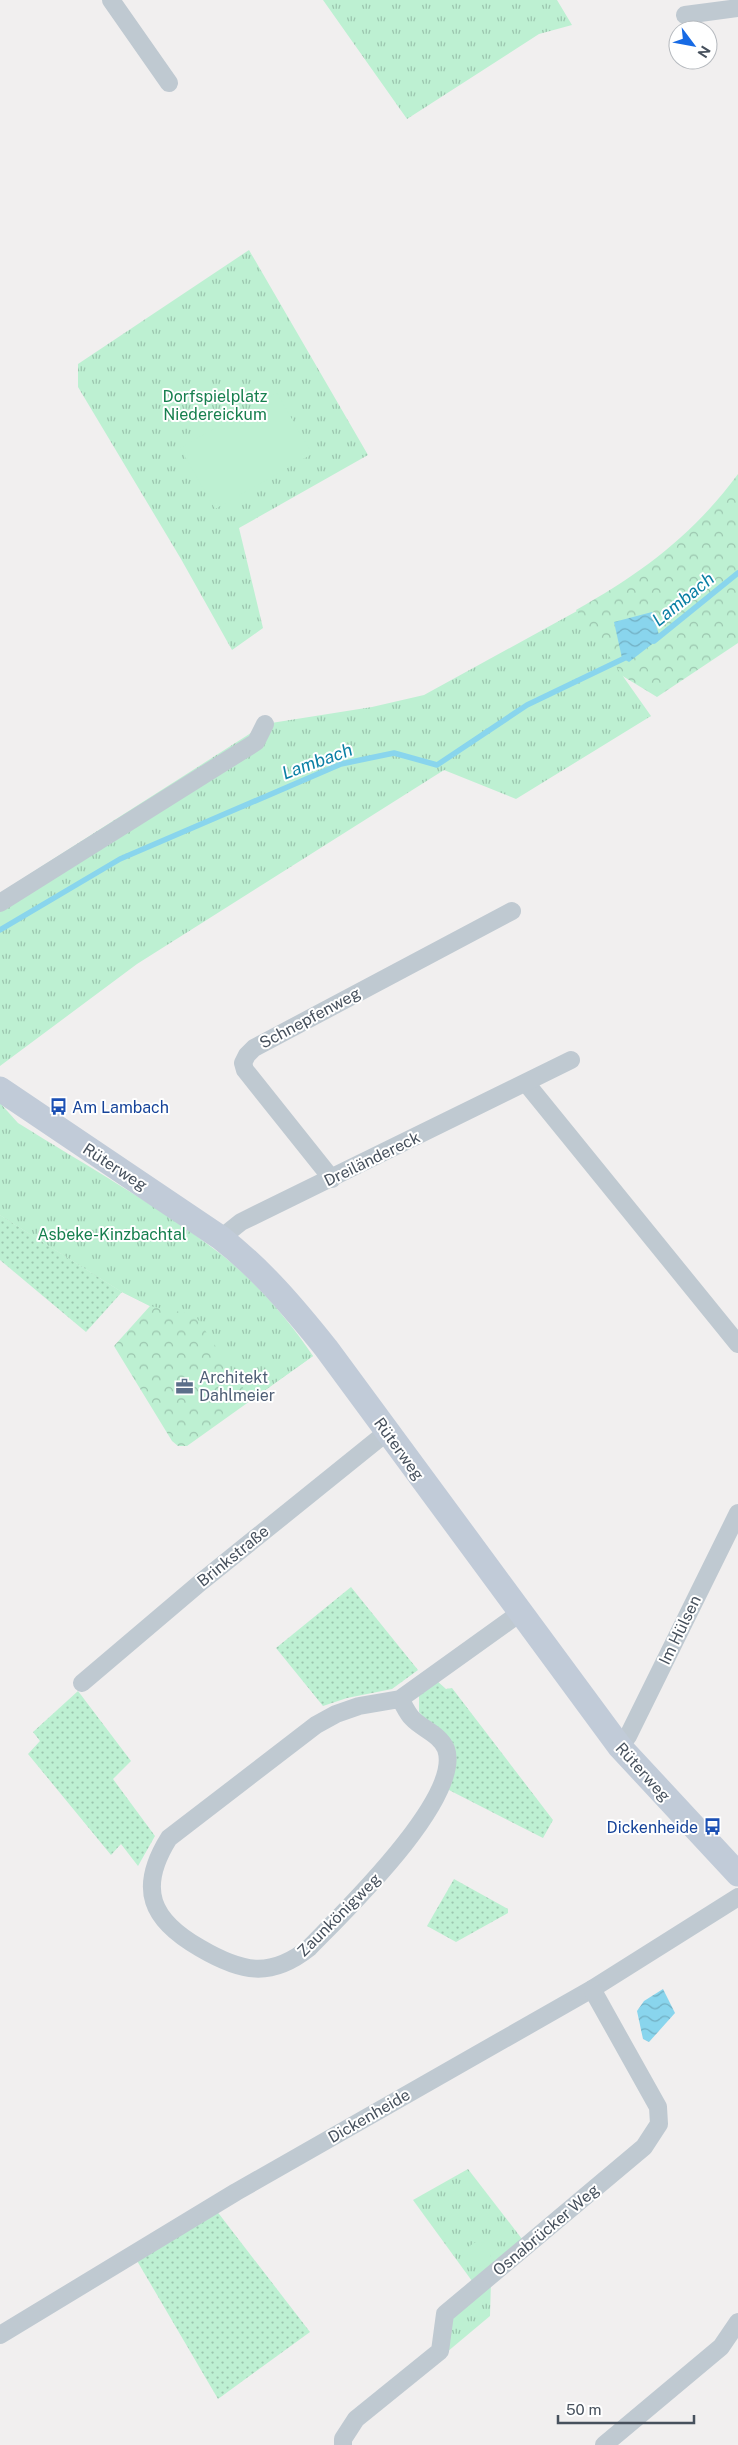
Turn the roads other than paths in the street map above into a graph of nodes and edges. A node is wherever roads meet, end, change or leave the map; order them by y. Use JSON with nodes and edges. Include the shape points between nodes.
{"nodes":[{"id":1,"x":111,"y":0,"type":"edge"},
{"id":2,"x":738,"y":8,"type":"edge"},
{"id":3,"x":685,"y":15,"type":"dead end"},
{"id":4,"x":169,"y":84,"type":"dead end"},
{"id":5,"x":265,"y":724,"type":"dead end"},
{"id":6,"x":0,"y":903,"type":"edge"},
{"id":7,"x":512,"y":911,"type":"dead end"},
{"id":8,"x":571,"y":1060,"type":"dead end"},
{"id":9,"x":526,"y":1083,"type":"junction"},
{"id":10,"x":0,"y":1089,"type":"edge"},
{"id":11,"x":332,"y":1179,"type":"junction"},
{"id":12,"x":221,"y":1238,"type":"junction"},
{"id":13,"x":738,"y":1344,"type":"edge"},
{"id":14,"x":387,"y":1432,"type":"junction"},
{"id":15,"x":738,"y":1513,"type":"edge"},
{"id":16,"x":520,"y":1613,"type":"junction"},
{"id":17,"x":82,"y":1683,"type":"dead end"},
{"id":18,"x":400,"y":1699,"type":"junction"},
{"id":19,"x":620,"y":1747,"type":"junction"},
{"id":20,"x":738,"y":1874,"type":"edge"},
{"id":21,"x":738,"y":1897,"type":"edge"},
{"id":22,"x":592,"y":1989,"type":"junction"},
{"id":23,"x":738,"y":2322,"type":"edge"},
{"id":24,"x":0,"y":2335,"type":"edge"},
{"id":25,"x":343,"y":2445,"type":"edge"},
{"id":26,"x":604,"y":2445,"type":"edge"}],
"edges":[{"from":1,"to":4,"type":"street"},
{"from":2,"to":3,"type":"street"},
{"from":5,"to":6,"type":"street","via":[[256,742]]},
{"from":7,"to":11,"type":"street","name":"Schnepfenweg","via":[[247,1054],[243,1063],[245,1070]]},
{"from":8,"to":9,"type":"street","name":"Dreiländereck"},
{"from":9,"to":11,"type":"street","name":"Dreiländereck"},
{"from":9,"to":13,"type":"street"},
{"from":10,"to":12,"type":"street","name":"Rüterweg"},
{"from":11,"to":12,"type":"street","name":"Dreiländereck","via":[[242,1222]]},
{"from":12,"to":14,"type":"street","name":"Rüterweg","via":[[287,1298]]},
{"from":14,"to":16,"type":"street","name":"Rüterweg"},
{"from":14,"to":17,"type":"street","name":"Brinkstraße"},
{"from":15,"to":19,"type":"street","name":"Im Hülsen"},
{"from":16,"to":18,"type":"street","name":"Zaunkönigweg"},
{"from":16,"to":19,"type":"street","name":"Rüterweg"},
{"from":18,"to":18,"type":"street","name":"Zaunkönigweg","via":[[359,1706],[316,1725],[169,1838],[152,1871],[152,1891],[160,1915],[176,1934],[220,1960],[254,1970],[275,1968],[294,1961],[310,1948],[392,1860],[416,1827],[448,1770],[445,1746],[412,1718]]},
{"from":19,"to":20,"type":"street","name":"Rüterweg"},
{"from":21,"to":22,"type":"street","name":"Dickenheide"},
{"from":22,"to":24,"type":"street","name":"Dickenheide","via":[[245,2187]]},
{"from":22,"to":25,"type":"street","name":"Osnabrücker Weg","via":[[658,2107],[659,2124],[644,2147],[445,2314],[440,2351],[356,2419],[342,2439]]},
{"from":23,"to":26,"type":"street","via":[[721,2347]]}]}
